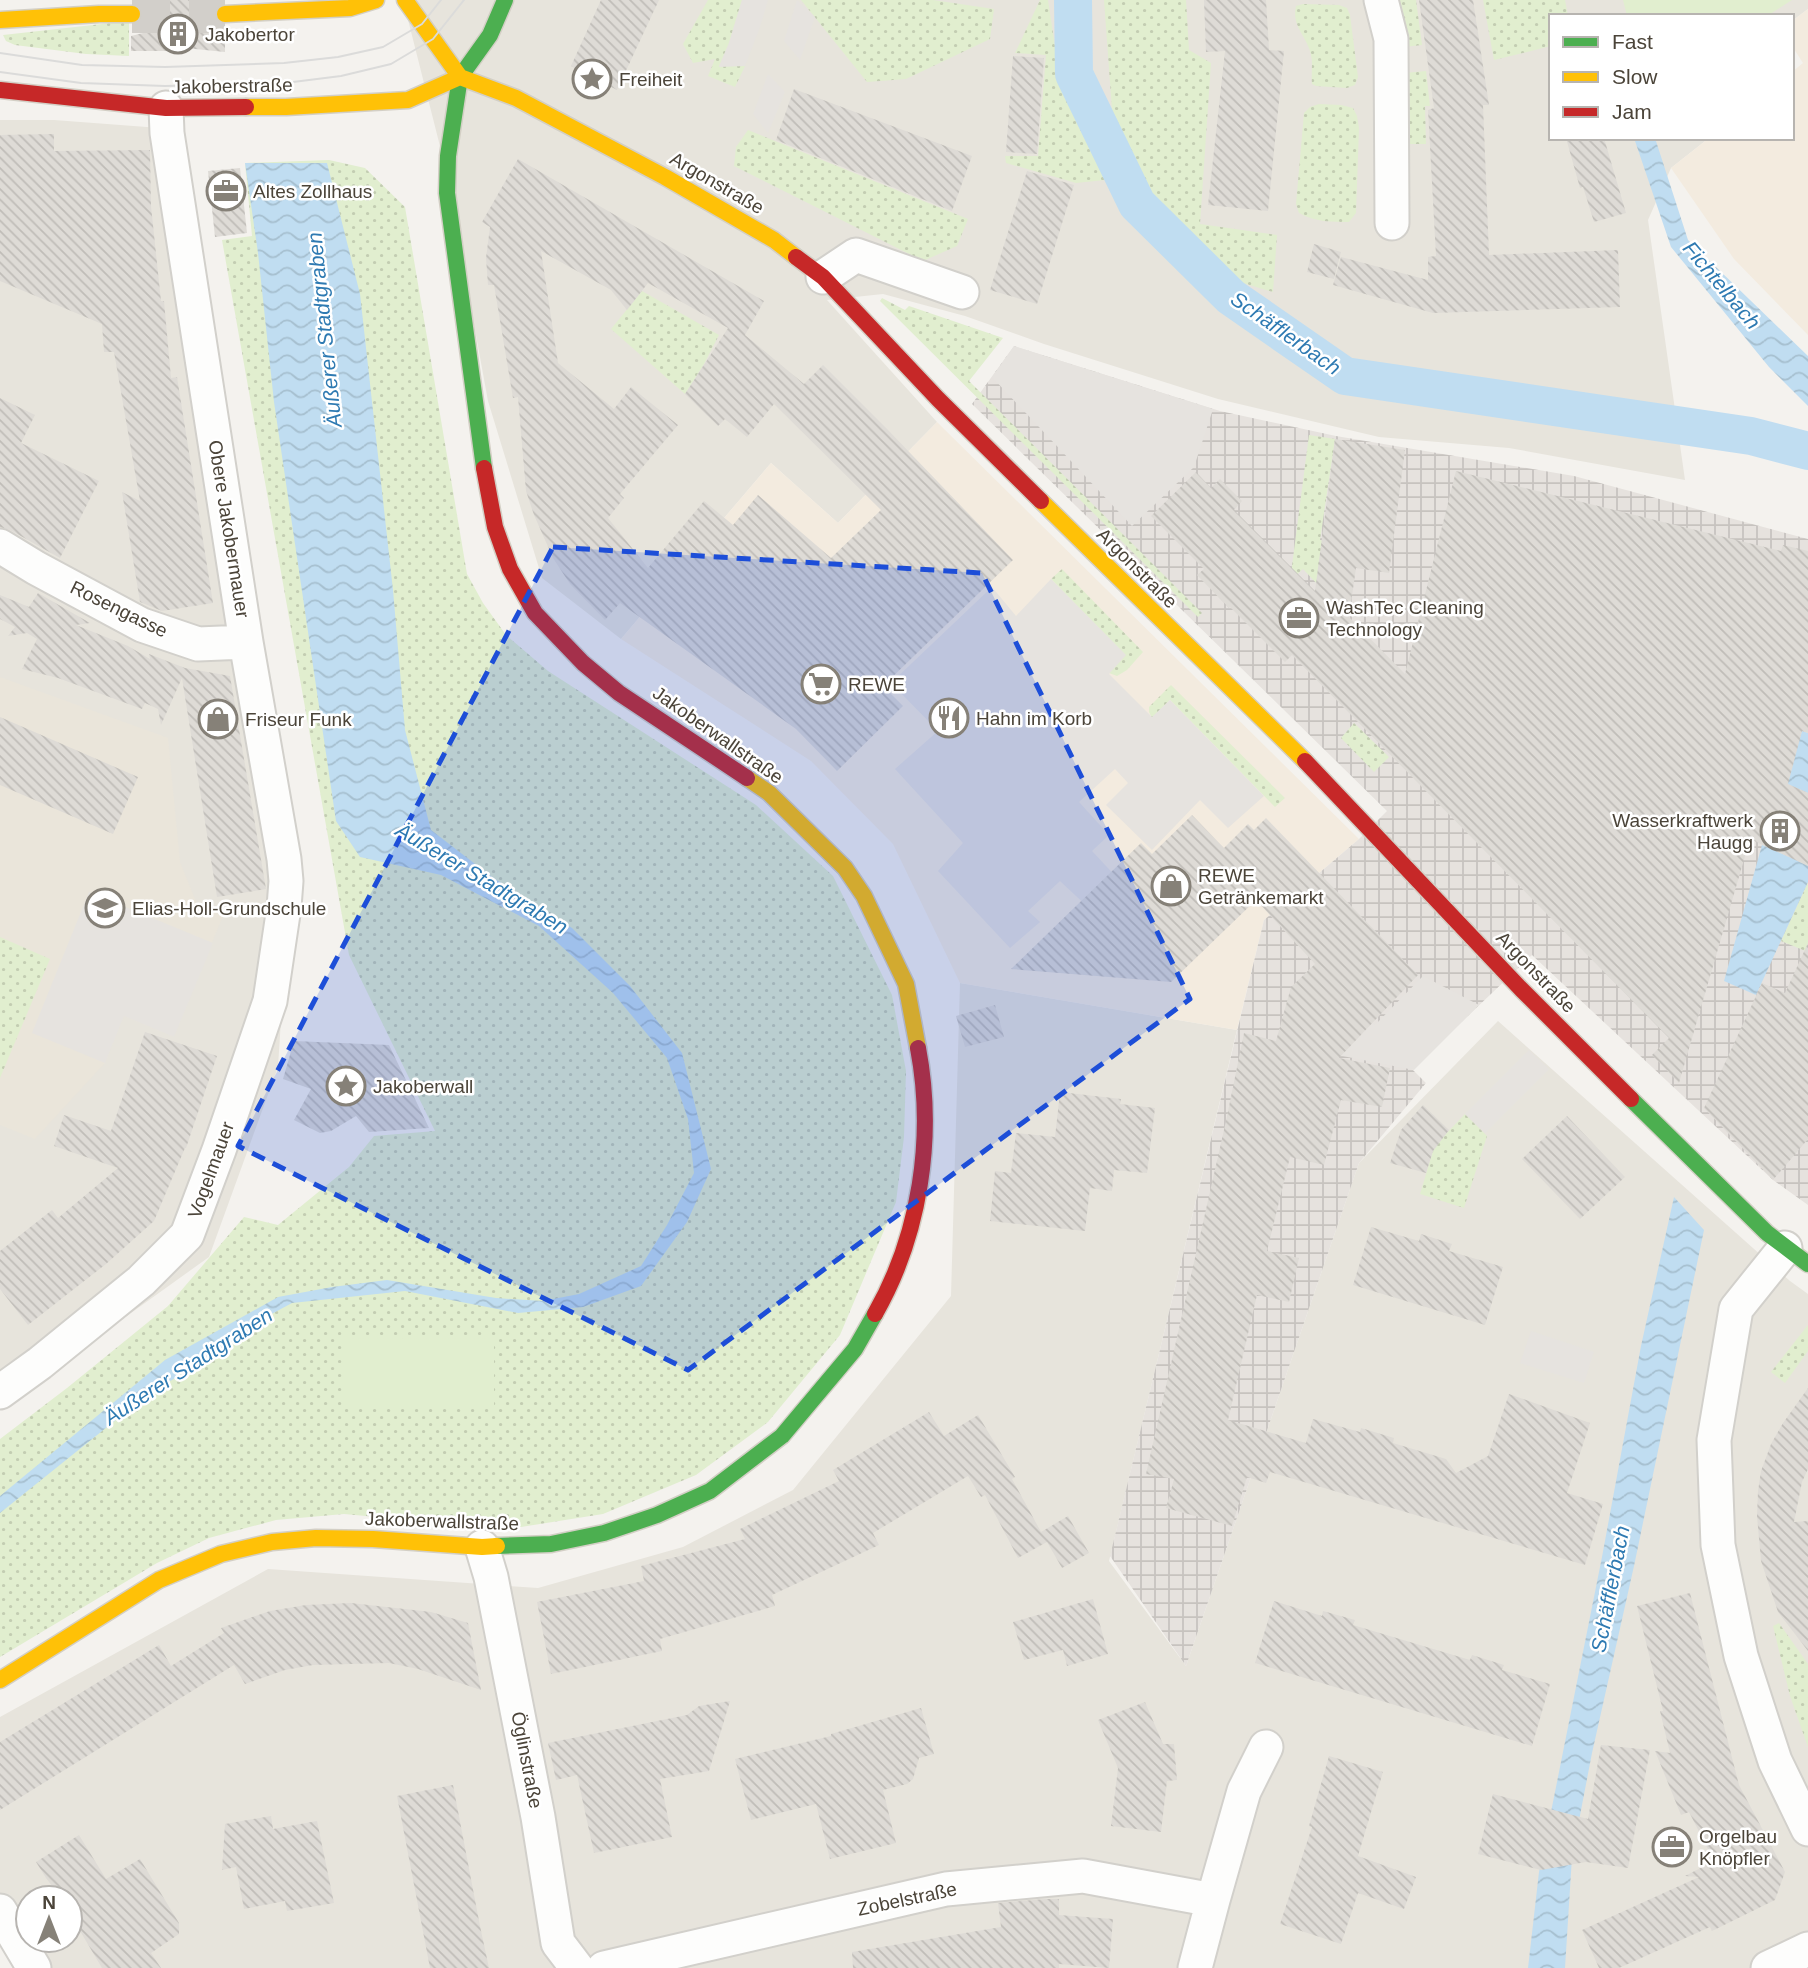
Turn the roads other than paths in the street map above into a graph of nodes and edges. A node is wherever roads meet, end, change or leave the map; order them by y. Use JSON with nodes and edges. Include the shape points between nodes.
{"nodes":[{"id":1,"x":376,"y":0,"type":"edge"},
{"id":2,"x":405,"y":0,"type":"edge"},
{"id":3,"x":505,"y":0,"type":"edge"},
{"id":4,"x":1381,"y":0,"type":"edge"},
{"id":5,"x":112,"y":9,"type":"tunnel mouth"},
{"id":6,"x":225,"y":14,"type":"tunnel mouth"},
{"id":7,"x":0,"y":20,"type":"edge"},
{"id":8,"x":460,"y":77,"type":"junction"},
{"id":9,"x":0,"y":90,"type":"edge"},
{"id":10,"x":166,"y":108,"type":"junction"},
{"id":11,"x":1392,"y":223,"type":"dead end"},
{"id":12,"x":823,"y":277,"type":"junction"},
{"id":13,"x":962,"y":292,"type":"dead end"},
{"id":14,"x":0,"y":546,"type":"edge"},
{"id":15,"x":246,"y":642,"type":"junction"},
{"id":16,"x":279,"y":950,"type":"joint"},
{"id":17,"x":1796,"y":1256,"type":"edge"},
{"id":18,"x":0,"y":1392,"type":"edge"},
{"id":19,"x":482,"y":1547,"type":"junction"},
{"id":20,"x":0,"y":1680,"type":"edge"},
{"id":21,"x":1266,"y":1747,"type":"dead end"},
{"id":22,"x":1808,"y":1829,"type":"edge"},
{"id":23,"x":1213,"y":1900,"type":"junction"},
{"id":24,"x":0,"y":1911,"type":"edge"},
{"id":25,"x":1808,"y":1949,"type":"edge"},
{"id":26,"x":34,"y":1968,"type":"edge"},
{"id":27,"x":577,"y":1968,"type":"edge"},
{"id":28,"x":604,"y":1968,"type":"edge"},
{"id":29,"x":1195,"y":1968,"type":"edge"},
{"id":30,"x":1768,"y":1968,"type":"edge"}],
"edges":[{"from":1,"to":6,"type":"street","via":[[350,8]]},
{"from":2,"to":8,"type":"street"},
{"from":3,"to":8,"type":"street","via":[[490,35]]},
{"from":4,"to":11,"type":"street","via":[[1391,39]]},
{"from":5,"to":7,"type":"street"},
{"from":8,"to":10,"type":"street","name":"Jakoberstraße","via":[[408,100]]},
{"from":8,"to":12,"type":"street","name":"Argonstraße","via":[[516,97],[665,177],[774,240]]},
{"from":8,"to":19,"type":"street","name":"Jakoberwallstraße","via":[[447,193],[486,481],[510,569],[535,613],[583,663],[769,793],[845,868],[864,896],[906,985],[920,1058],[925,1119],[920,1185],[907,1239],[886,1295],[855,1349],[782,1436],[710,1492],[657,1515],[551,1544]]},
{"from":9,"to":10,"type":"street","name":"Jakoberstraße"},
{"from":10,"to":15,"type":"street","name":"Obere Jakobermauer"},
{"from":12,"to":13,"type":"street","via":[[856,255]]},
{"from":12,"to":17,"type":"street","name":"Argonstraße","via":[[960,421],[1311,767],[1521,989]]},
{"from":14,"to":15,"type":"street","name":"Rosengasse","via":[[142,625],[198,644]]},
{"from":15,"to":16,"type":"street","name":"Obere Jakobermauer","via":[[286,881]]},
{"from":16,"to":18,"type":"street","name":"Vogelmauer","via":[[270,1001],[187,1235],[141,1281]]},
{"from":17,"to":22,"type":"street","via":[[1735,1309],[1714,1440],[1718,1545],[1741,1656],[1775,1761]]},
{"from":19,"to":20,"type":"street","name":"Jakoberwallstraße","via":[[316,1538],[220,1554],[159,1580]]},
{"from":19,"to":27,"type":"street","name":"Öglinstraße","via":[[538,1817],[558,1943]]},
{"from":21,"to":23,"type":"street","via":[[1244,1791]]},
{"from":23,"to":28,"type":"street","name":"Zobelstraße","via":[[1083,1876],[946,1889]]},
{"from":23,"to":29,"type":"street"},
{"from":24,"to":26,"type":"street"},
{"from":25,"to":30,"type":"street"}]}
